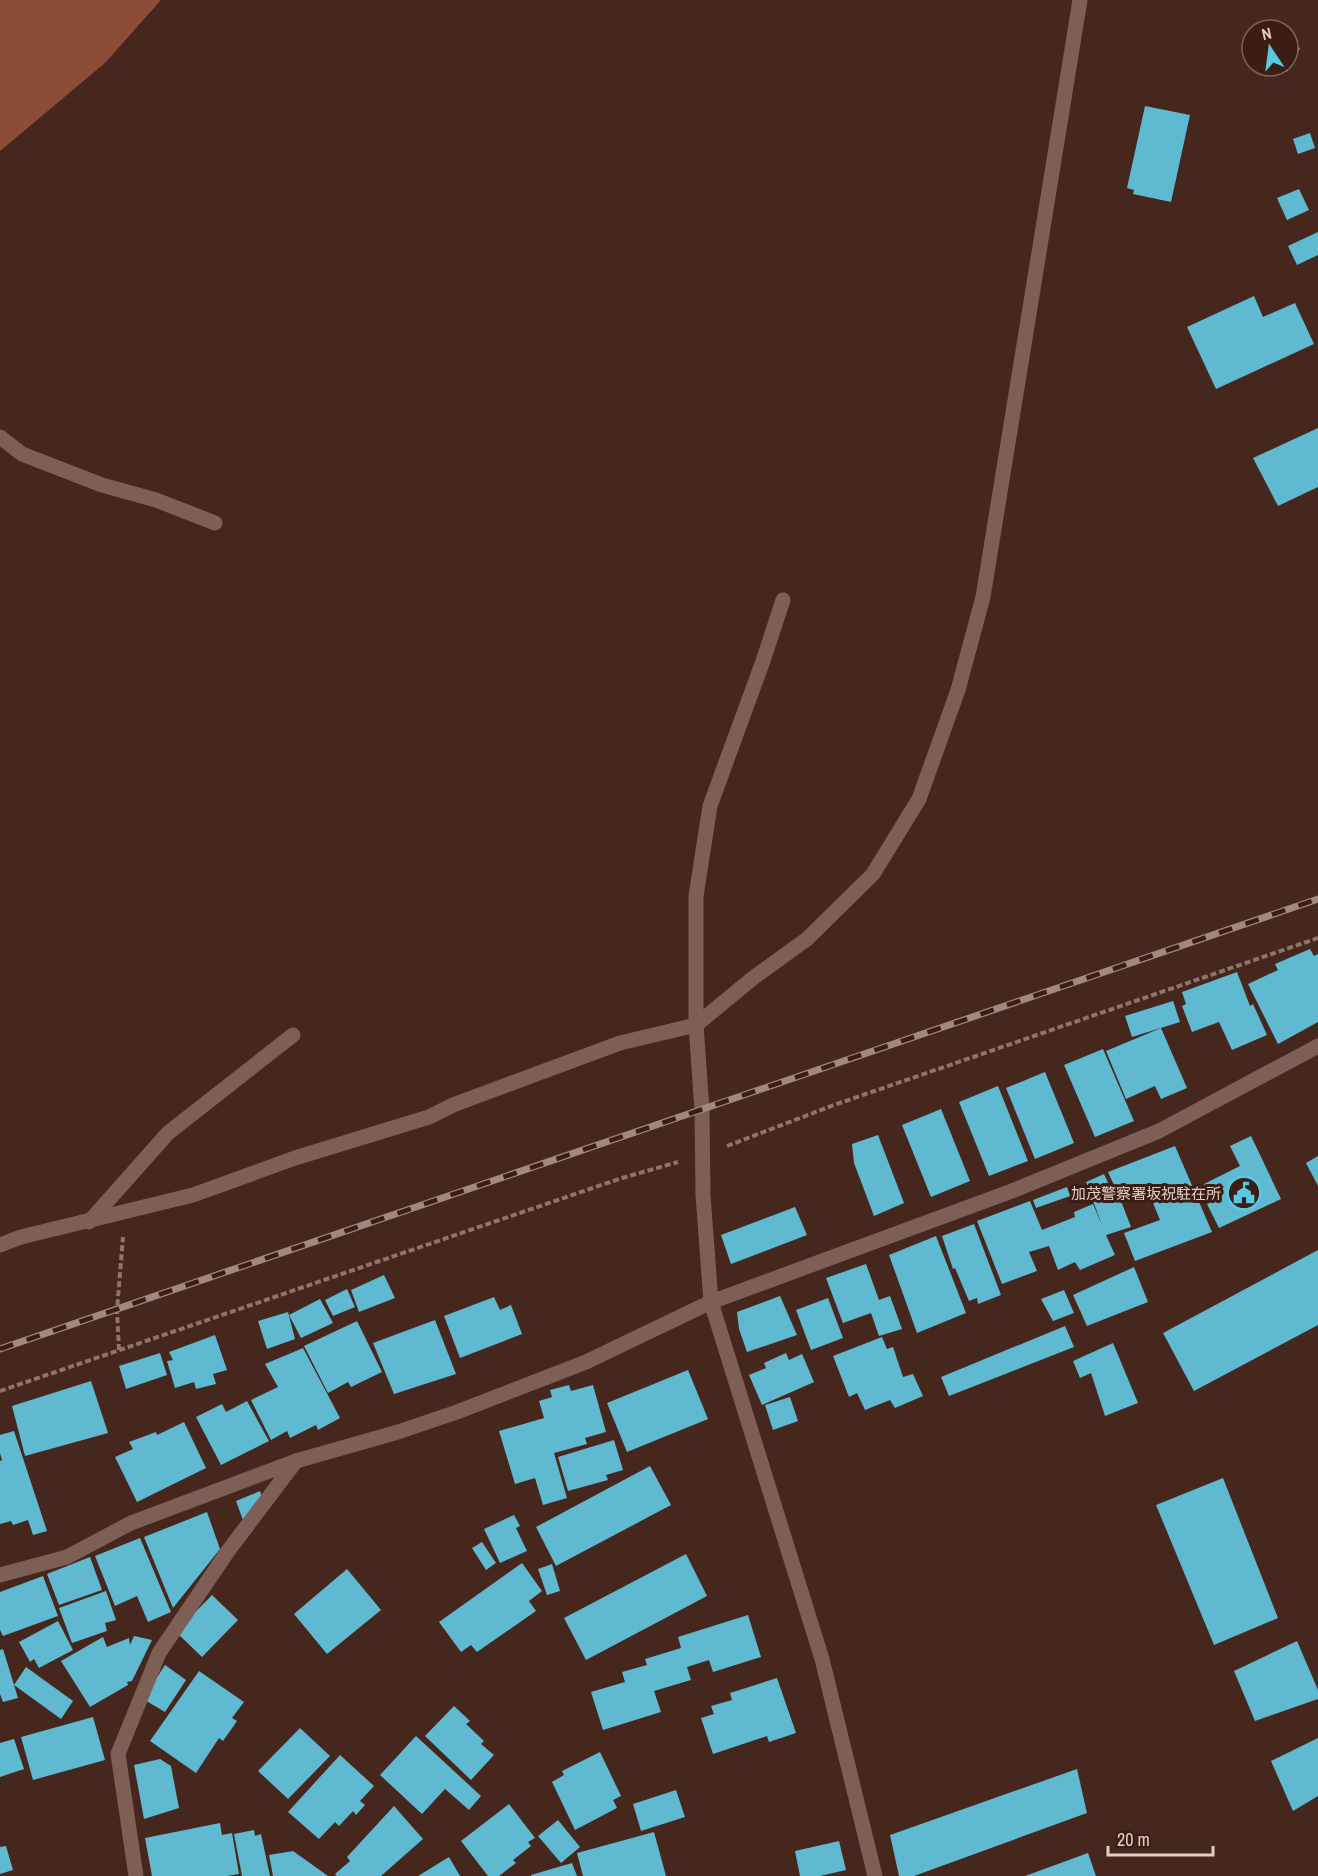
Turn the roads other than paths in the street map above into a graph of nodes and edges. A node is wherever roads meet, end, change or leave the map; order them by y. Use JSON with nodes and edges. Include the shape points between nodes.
{"nodes":[{"id":1,"x":1080,"y":0,"type":"edge"},
{"id":2,"x":0,"y":437,"type":"edge"},
{"id":3,"x":215,"y":523,"type":"dead end"},
{"id":4,"x":783,"y":600,"type":"dead end"},
{"id":5,"x":696,"y":1025,"type":"junction"},
{"id":6,"x":293,"y":1035,"type":"dead end"},
{"id":7,"x":1318,"y":1046,"type":"edge"},
{"id":8,"x":88,"y":1222,"type":"junction"},
{"id":9,"x":0,"y":1245,"type":"edge"},
{"id":10,"x":711,"y":1302,"type":"junction"},
{"id":11,"x":296,"y":1461,"type":"junction"},
{"id":12,"x":0,"y":1575,"type":"edge"},
{"id":13,"x":136,"y":1876,"type":"edge"},
{"id":14,"x":875,"y":1876,"type":"edge"}],
"edges":[{"from":1,"to":5,"type":"street","via":[[983,597],[958,690],[919,800],[873,874],[807,939]]},
{"from":2,"to":3,"type":"street","via":[[22,454]]},
{"from":4,"to":5,"type":"street","via":[[710,806],[696,896]]},
{"from":5,"to":8,"type":"street","via":[[620,1043],[429,1117],[295,1158],[193,1195]]},
{"from":5,"to":10,"type":"street"},
{"from":6,"to":8,"type":"street","via":[[168,1133]]},
{"from":7,"to":10,"type":"street","via":[[1149,1135],[1012,1191]]},
{"from":8,"to":9,"type":"street"},
{"from":10,"to":11,"type":"street","via":[[586,1362],[457,1412]]},
{"from":10,"to":14,"type":"street","via":[[822,1659]]},
{"from":11,"to":12,"type":"street","via":[[131,1523],[67,1557]]},
{"from":11,"to":13,"type":"street","via":[[228,1551],[159,1653],[118,1754]]}]}
